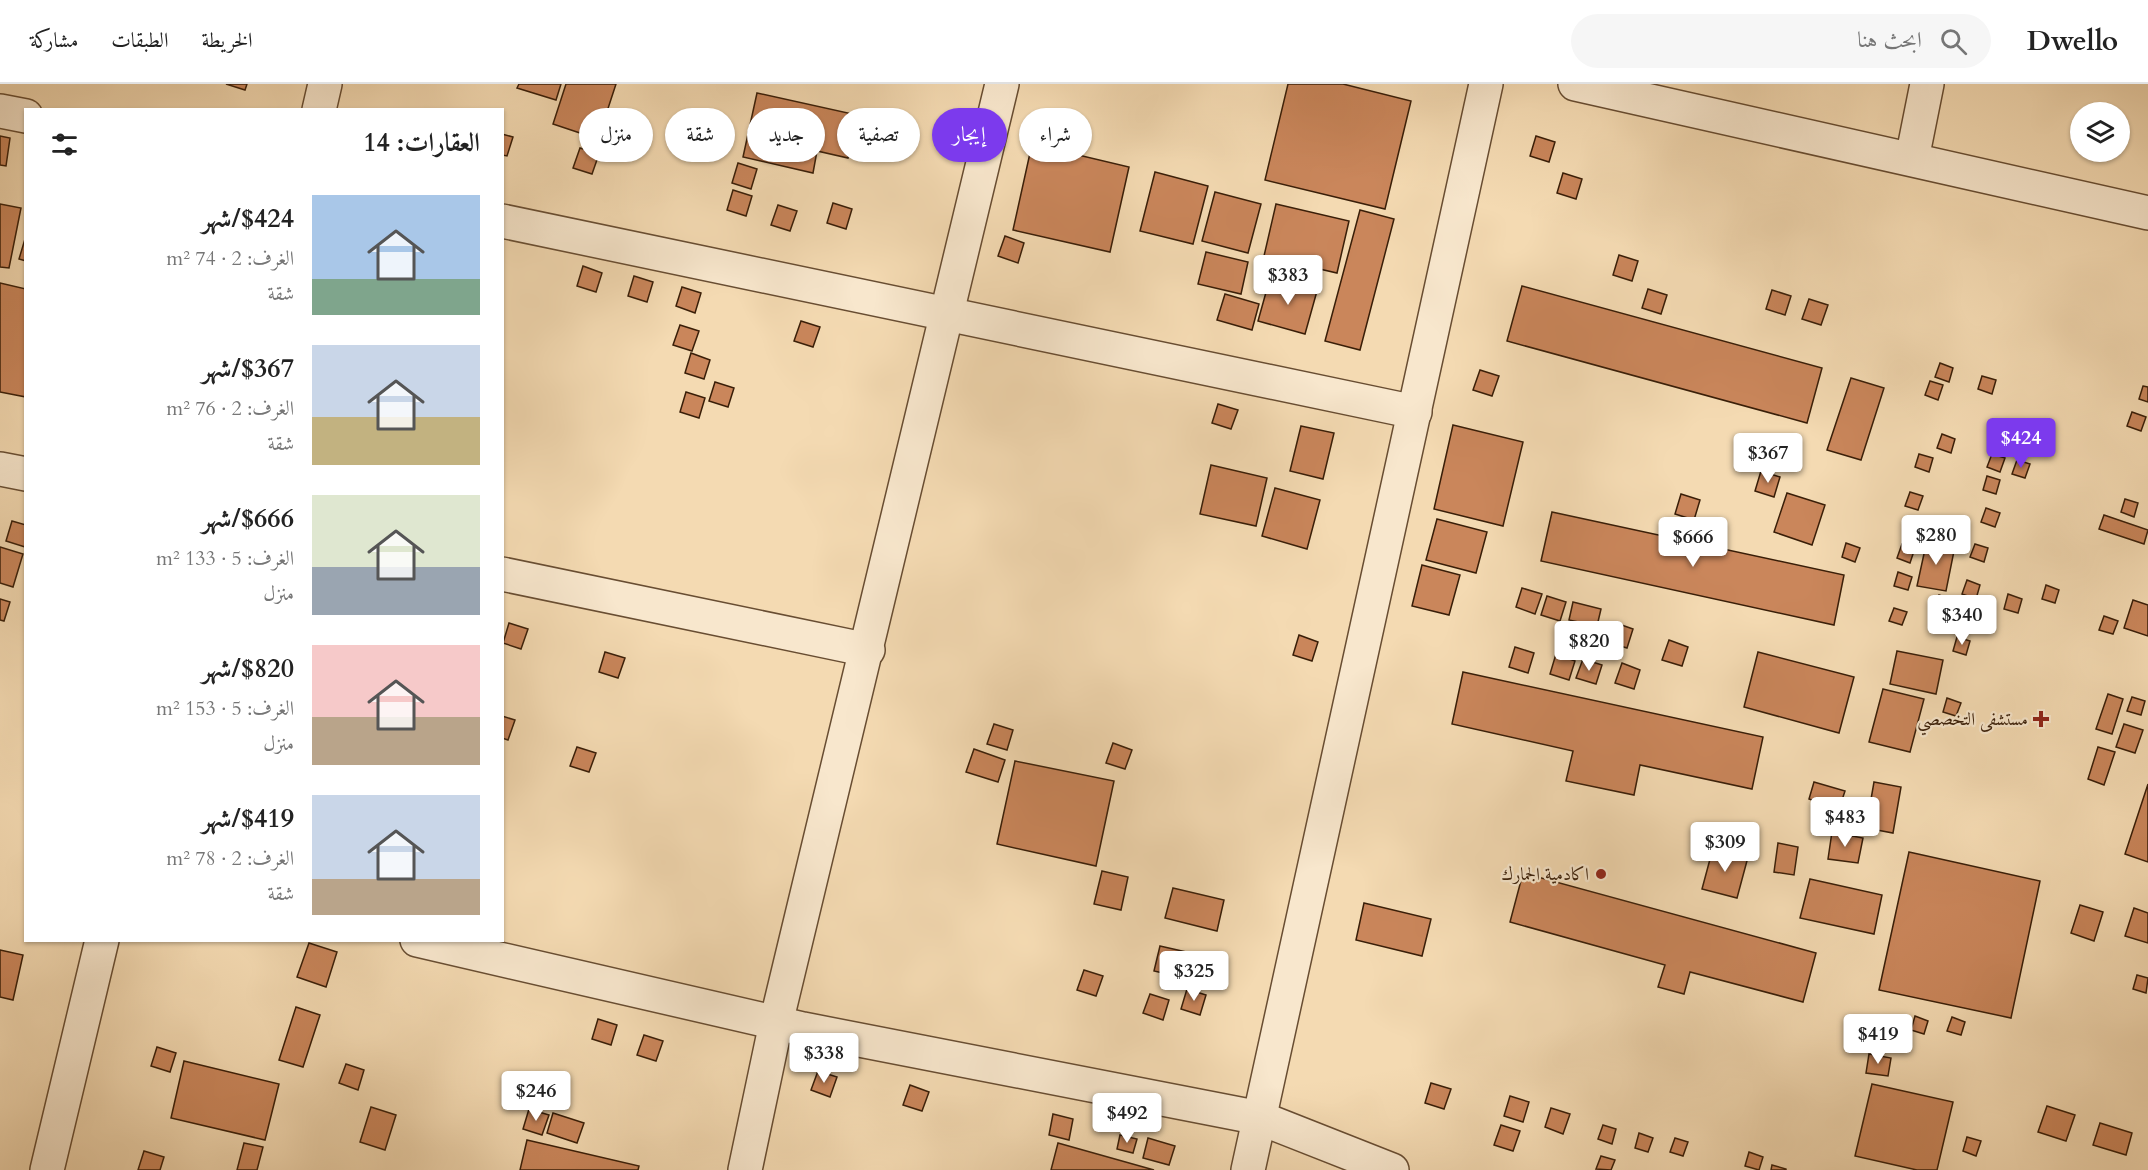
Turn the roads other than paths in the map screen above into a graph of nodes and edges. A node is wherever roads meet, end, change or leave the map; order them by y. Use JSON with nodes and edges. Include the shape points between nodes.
{"nodes":[{"id":1,"x":326,"y":84,"type":"edge"},
{"id":2,"x":1002,"y":84,"type":"edge"},
{"id":3,"x":1486,"y":84,"type":"edge"},
{"id":4,"x":1575,"y":84,"type":"edge"},
{"id":5,"x":1927,"y":84,"type":"edge"},
{"id":6,"x":320,"y":108,"type":"edge"},
{"id":7,"x":0,"y":111,"type":"edge"},
{"id":8,"x":24,"y":117,"type":"edge"},
{"id":9,"x":1912,"y":159,"type":"junction"},
{"id":10,"x":2148,"y":213,"type":"edge"},
{"id":11,"x":504,"y":221,"type":"edge"},
{"id":12,"x":948,"y":313,"type":"junction"},
{"id":13,"x":1415,"y":412,"type":"junction"},
{"id":14,"x":0,"y":469,"type":"edge"},
{"id":15,"x":24,"y":474,"type":"edge"},
{"id":16,"x":504,"y":574,"type":"edge"},
{"id":17,"x":868,"y":650,"type":"junction"},
{"id":18,"x":102,"y":942,"type":"edge"},
{"id":19,"x":426,"y":942,"type":"edge"},
{"id":20,"x":776,"y":1023,"type":"junction"},
{"id":21,"x":1260,"y":1118,"type":"junction"},
{"id":22,"x":47,"y":1170,"type":"edge"},
{"id":23,"x":745,"y":1170,"type":"edge"},
{"id":24,"x":1248,"y":1170,"type":"edge"},
{"id":25,"x":1392,"y":1170,"type":"edge"}],
"edges":[{"from":1,"to":6,"type":"street"},
{"from":2,"to":12,"type":"street"},
{"from":3,"to":13,"type":"street"},
{"from":4,"to":9,"type":"street"},
{"from":5,"to":9,"type":"street"},
{"from":7,"to":8,"type":"street"},
{"from":9,"to":10,"type":"street"},
{"from":11,"to":12,"type":"street"},
{"from":12,"to":13,"type":"street"},
{"from":12,"to":17,"type":"street"},
{"from":13,"to":21,"type":"street"},
{"from":14,"to":15,"type":"street"},
{"from":16,"to":17,"type":"street"},
{"from":17,"to":20,"type":"street"},
{"from":18,"to":22,"type":"street"},
{"from":19,"to":20,"type":"street"},
{"from":20,"to":21,"type":"street"},
{"from":20,"to":23,"type":"street"},
{"from":21,"to":24,"type":"street"},
{"from":21,"to":25,"type":"street"}]}
